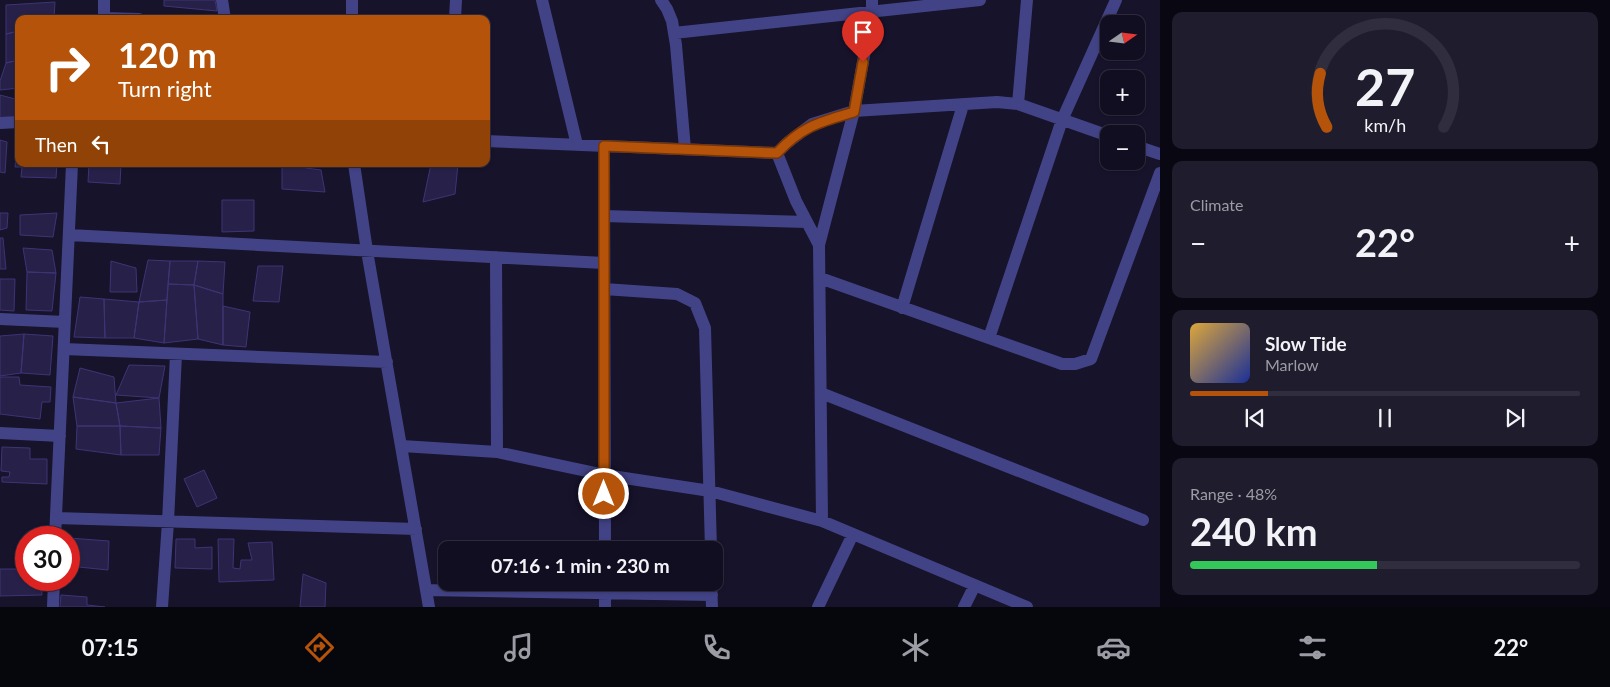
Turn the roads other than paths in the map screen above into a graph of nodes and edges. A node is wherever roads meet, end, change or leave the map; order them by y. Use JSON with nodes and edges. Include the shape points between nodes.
{"nodes":[{"id":1,"x":104,"y":0,"type":"edge"},
{"id":2,"x":222,"y":0,"type":"edge"},
{"id":3,"x":352,"y":0,"type":"edge"},
{"id":4,"x":456,"y":0,"type":"edge"},
{"id":5,"x":542,"y":0,"type":"edge"},
{"id":6,"x":661,"y":0,"type":"edge"},
{"id":7,"x":980,"y":0,"type":"edge"},
{"id":8,"x":1027,"y":0,"type":"edge"},
{"id":9,"x":1116,"y":0,"type":"edge"},
{"id":10,"x":872,"y":6,"type":"edge"},
{"id":11,"x":104,"y":15,"type":"edge"},
{"id":12,"x":224,"y":15,"type":"edge"},
{"id":13,"x":352,"y":15,"type":"edge"},
{"id":14,"x":455,"y":15,"type":"edge"},
{"id":15,"x":674,"y":33,"type":"junction"},
{"id":16,"x":1018,"y":104,"type":"junction"},
{"id":17,"x":963,"y":105,"type":"junction"},
{"id":18,"x":854,"y":112,"type":"junction"},
{"id":19,"x":1062,"y":120,"type":"junction"},
{"id":20,"x":15,"y":122,"type":"edge"},
{"id":21,"x":0,"y":123,"type":"edge"},
{"id":22,"x":1100,"y":133,"type":"edge"},
{"id":23,"x":490,"y":141,"type":"edge"},
{"id":24,"x":576,"y":145,"type":"junction"},
{"id":25,"x":604,"y":146,"type":"junction"},
{"id":26,"x":684,"y":149,"type":"junction"},
{"id":27,"x":1145,"y":149,"type":"edge"},
{"id":28,"x":777,"y":153,"type":"junction"},
{"id":29,"x":1160,"y":154,"type":"edge"},
{"id":30,"x":72,"y":167,"type":"edge"},
{"id":31,"x":354,"y":167,"type":"edge"},
{"id":32,"x":1160,"y":172,"type":"edge"},
{"id":33,"x":604,"y":216,"type":"junction"},
{"id":34,"x":807,"y":222,"type":"junction"},
{"id":35,"x":69,"y":235,"type":"junction"},
{"id":36,"x":819,"y":245,"type":"junction"},
{"id":37,"x":367,"y":251,"type":"junction"},
{"id":38,"x":496,"y":257,"type":"junction"},
{"id":39,"x":604,"y":263,"type":"junction"},
{"id":40,"x":820,"y":278,"type":"junction"},
{"id":41,"x":604,"y":289,"type":"junction"},
{"id":42,"x":902,"y":308,"type":"junction"},
{"id":43,"x":0,"y":319,"type":"edge"},
{"id":44,"x":65,"y":322,"type":"junction"},
{"id":45,"x":989,"y":338,"type":"junction"},
{"id":46,"x":64,"y":349,"type":"junction"},
{"id":47,"x":176,"y":354,"type":"junction"},
{"id":48,"x":387,"y":362,"type":"junction"},
{"id":49,"x":821,"y":393,"type":"junction"},
{"id":50,"x":0,"y":433,"type":"edge"},
{"id":51,"x":60,"y":436,"type":"junction"},
{"id":52,"x":402,"y":446,"type":"junction"},
{"id":53,"x":497,"y":452,"type":"junction"},
{"id":54,"x":604,"y":475,"type":"junction"},
{"id":55,"x":710,"y":491,"type":"junction"},
{"id":56,"x":56,"y":518,"type":"junction"},
{"id":57,"x":1143,"y":520,"type":"dead end"},
{"id":58,"x":822,"y":521,"type":"junction"},
{"id":59,"x":168,"y":522,"type":"junction"},
{"id":60,"x":56,"y":526,"type":"edge"},
{"id":61,"x":416,"y":529,"type":"junction"},
{"id":62,"x":853,"y":534,"type":"junction"},
{"id":63,"x":605,"y":541,"type":"edge"},
{"id":64,"x":711,"y":541,"type":"edge"},
{"id":65,"x":975,"y":585,"type":"junction"},
{"id":66,"x":427,"y":590,"type":"junction"},
{"id":67,"x":438,"y":590,"type":"edge"},
{"id":68,"x":53,"y":591,"type":"edge"},
{"id":69,"x":605,"y":591,"type":"edge"},
{"id":70,"x":651,"y":591,"type":"edge"},
{"id":71,"x":712,"y":595,"type":"edge"},
{"id":72,"x":52,"y":607,"type":"edge"},
{"id":73,"x":162,"y":607,"type":"edge"},
{"id":74,"x":429,"y":607,"type":"edge"},
{"id":75,"x":605,"y":607,"type":"edge"},
{"id":76,"x":818,"y":607,"type":"edge"},
{"id":77,"x":964,"y":607,"type":"edge"},
{"id":78,"x":1027,"y":607,"type":"edge"}],
"edges":[{"from":1,"to":11,"type":"street"},
{"from":2,"to":12,"type":"street"},
{"from":3,"to":13,"type":"street"},
{"from":4,"to":14,"type":"street"},
{"from":5,"to":24,"type":"street"},
{"from":6,"to":15,"type":"street"},
{"from":7,"to":10,"type":"street"},
{"from":8,"to":16,"type":"street"},
{"from":9,"to":19,"type":"street"},
{"from":10,"to":15,"type":"street"},
{"from":10,"to":18,"type":"street"},
{"from":15,"to":26,"type":"street"},
{"from":16,"to":17,"type":"street"},
{"from":16,"to":19,"type":"street"},
{"from":17,"to":18,"type":"street"},
{"from":17,"to":42,"type":"street"},
{"from":18,"to":28,"type":"street","via":[[812,124]]},
{"from":18,"to":36,"type":"street"},
{"from":19,"to":22,"type":"street"},
{"from":19,"to":45,"type":"street"},
{"from":20,"to":21,"type":"street"},
{"from":23,"to":24,"type":"street"},
{"from":24,"to":25,"type":"street"},
{"from":25,"to":26,"type":"street"},
{"from":25,"to":33,"type":"street"},
{"from":26,"to":28,"type":"street"},
{"from":27,"to":29,"type":"street"},
{"from":28,"to":34,"type":"street"},
{"from":30,"to":35,"type":"street"},
{"from":31,"to":37,"type":"street"},
{"from":32,"to":45,"type":"street","via":[[1091,359],[1062,364]]},
{"from":33,"to":34,"type":"street"},
{"from":33,"to":39,"type":"street"},
{"from":34,"to":36,"type":"street"},
{"from":35,"to":37,"type":"street"},
{"from":35,"to":44,"type":"street"},
{"from":36,"to":40,"type":"street"},
{"from":37,"to":38,"type":"street"},
{"from":37,"to":48,"type":"street"},
{"from":38,"to":39,"type":"street"},
{"from":38,"to":53,"type":"street"},
{"from":39,"to":41,"type":"street"},
{"from":40,"to":42,"type":"street"},
{"from":40,"to":49,"type":"street"},
{"from":41,"to":54,"type":"street"},
{"from":41,"to":55,"type":"street","via":[[677,294],[695,303],[705,328]]},
{"from":42,"to":45,"type":"street"},
{"from":43,"to":44,"type":"street"},
{"from":44,"to":46,"type":"street"},
{"from":46,"to":47,"type":"street"},
{"from":46,"to":51,"type":"street"},
{"from":47,"to":48,"type":"street"},
{"from":47,"to":59,"type":"street"},
{"from":48,"to":52,"type":"street"},
{"from":49,"to":57,"type":"street"},
{"from":49,"to":58,"type":"street"},
{"from":50,"to":51,"type":"street"},
{"from":51,"to":56,"type":"street"},
{"from":52,"to":53,"type":"street"},
{"from":52,"to":61,"type":"street"},
{"from":53,"to":54,"type":"street"},
{"from":54,"to":55,"type":"street"},
{"from":54,"to":63,"type":"street"},
{"from":55,"to":58,"type":"street"},
{"from":55,"to":64,"type":"street"},
{"from":56,"to":59,"type":"street"},
{"from":56,"to":60,"type":"street"},
{"from":58,"to":62,"type":"street"},
{"from":59,"to":61,"type":"street"},
{"from":59,"to":73,"type":"street"},
{"from":61,"to":66,"type":"street"},
{"from":62,"to":65,"type":"street"},
{"from":62,"to":76,"type":"street"},
{"from":65,"to":77,"type":"street"},
{"from":65,"to":78,"type":"street"},
{"from":66,"to":67,"type":"street"},
{"from":66,"to":74,"type":"street"},
{"from":68,"to":72,"type":"street"},
{"from":69,"to":75,"type":"street"},
{"from":70,"to":71,"type":"street"}]}
